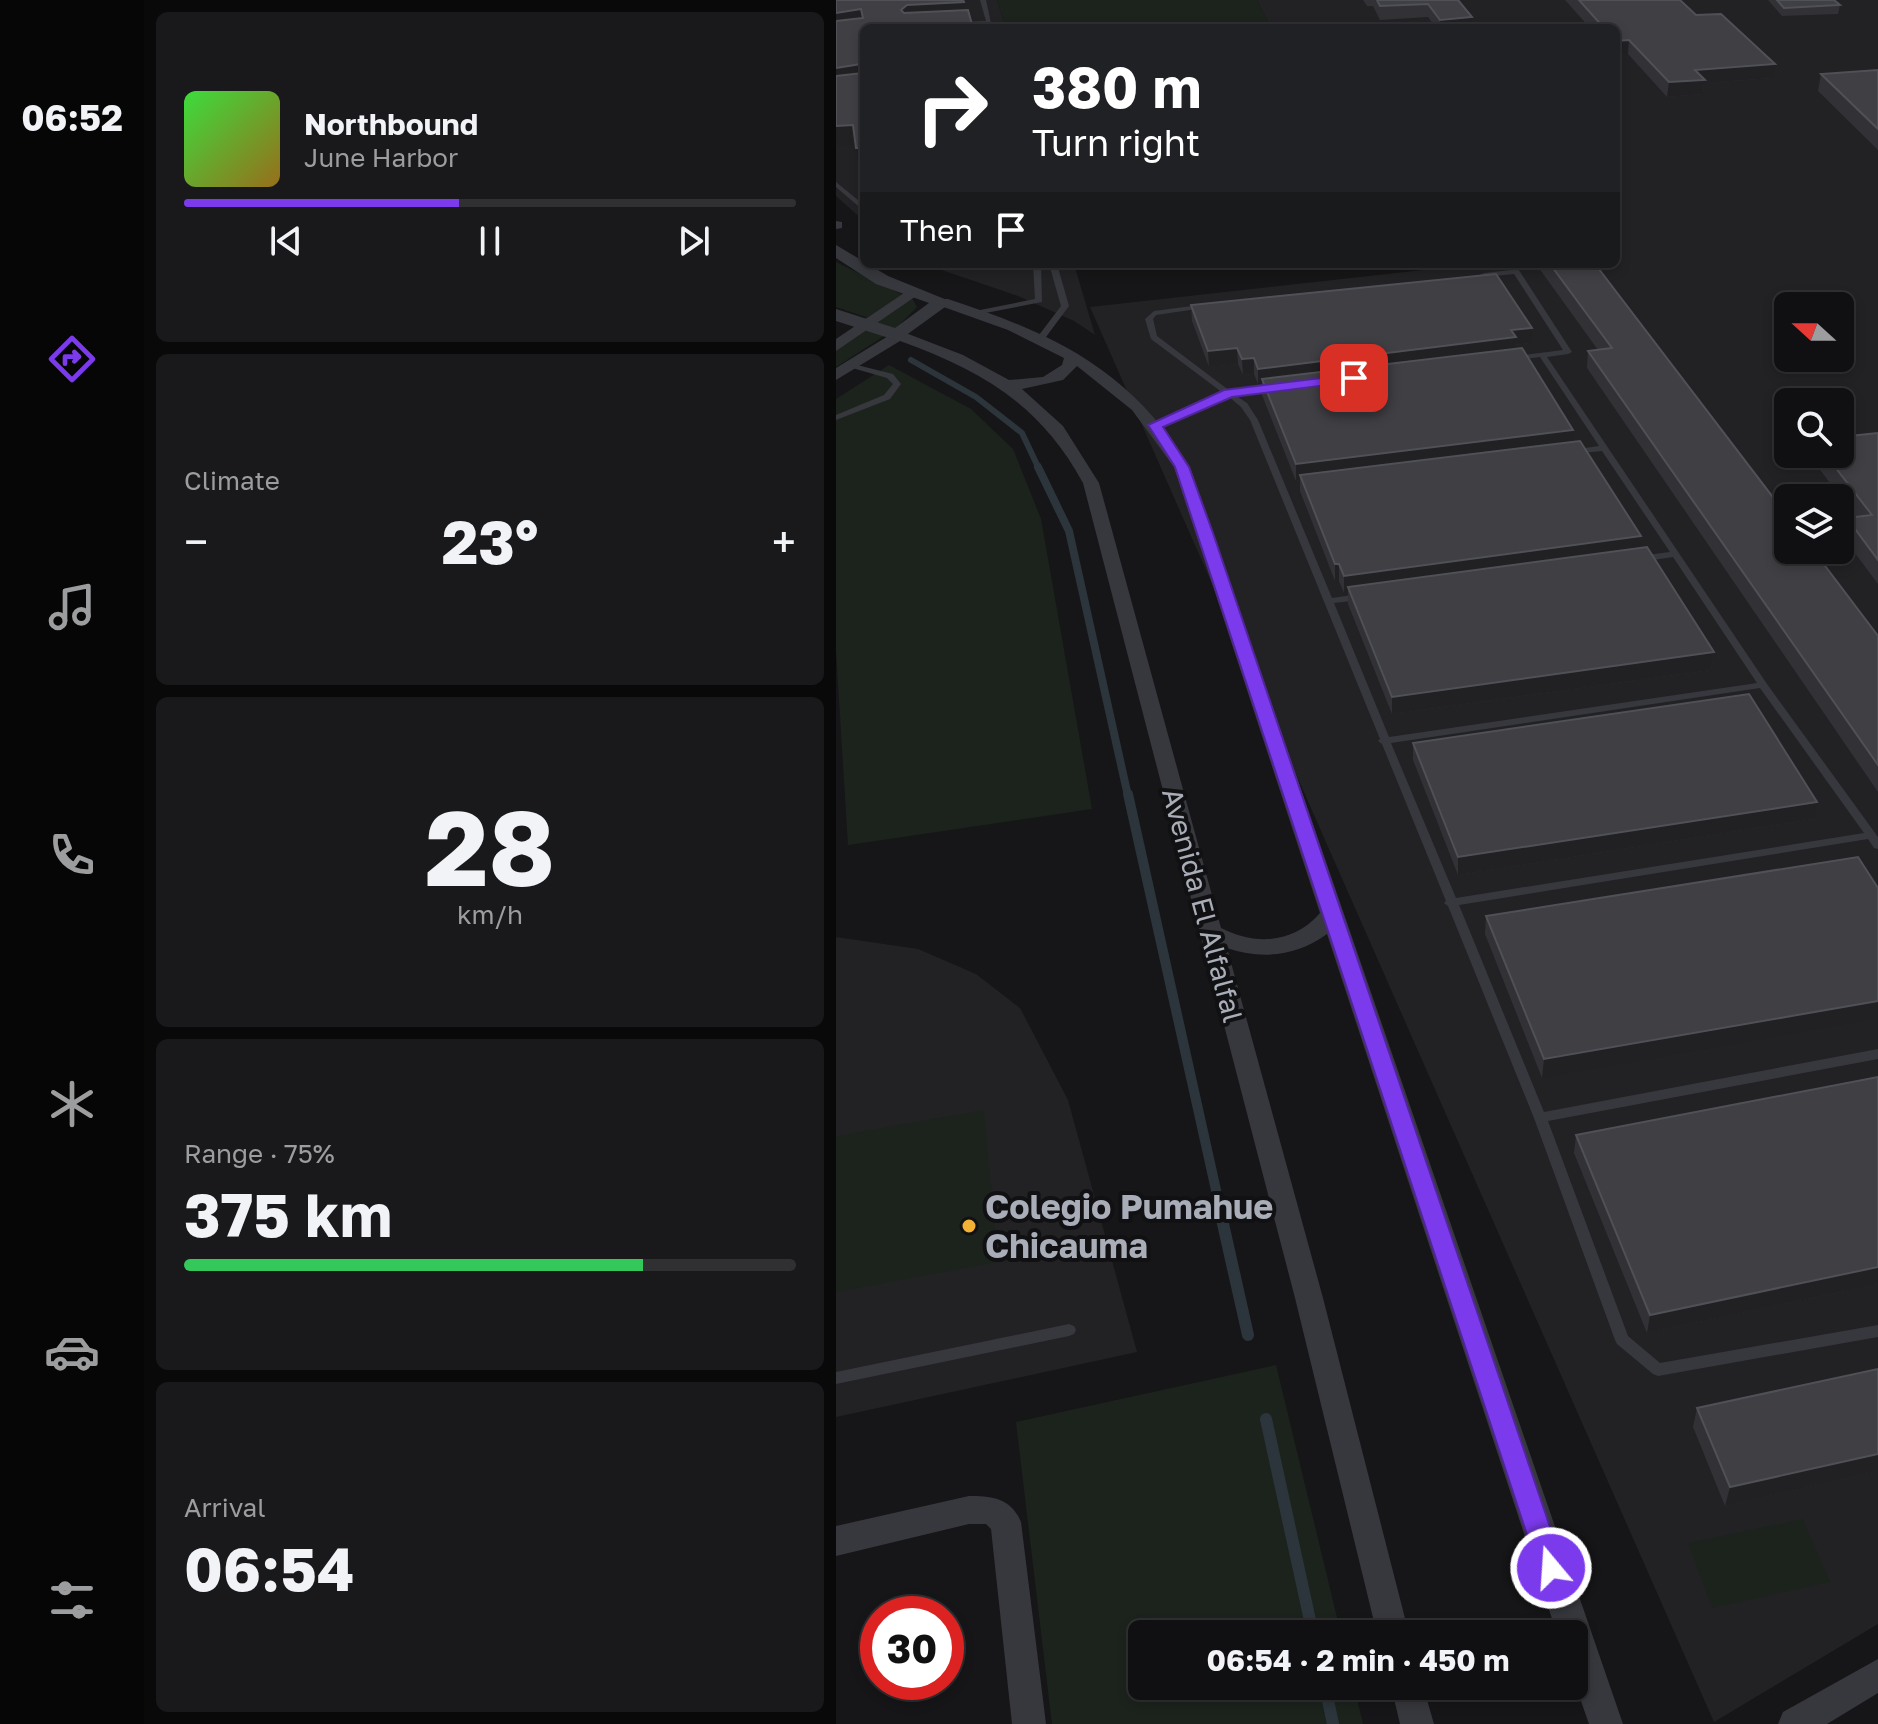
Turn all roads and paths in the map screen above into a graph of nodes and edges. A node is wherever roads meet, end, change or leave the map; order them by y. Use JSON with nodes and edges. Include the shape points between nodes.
{"nodes":[{"id":1,"x":983,"y":0,"type":"edge"},
{"id":2,"x":990,"y":24,"type":"edge"},
{"id":3,"x":836,"y":184,"type":"edge"},
{"id":4,"x":860,"y":205,"type":"edge"},
{"id":5,"x":836,"y":250,"type":"edge"},
{"id":6,"x":860,"y":266,"type":"edge"},
{"id":7,"x":862,"y":268,"type":"edge"},
{"id":8,"x":1037,"y":268,"type":"edge"},
{"id":9,"x":1054,"y":268,"type":"edge"},
{"id":10,"x":1513,"y":268,"type":"edge"},
{"id":11,"x":1468,"y":277,"type":"edge"},
{"id":12,"x":915,"y":292,"type":"junction"},
{"id":13,"x":943,"y":302,"type":"junction"},
{"id":14,"x":1214,"y":305,"type":"edge"},
{"id":15,"x":978,"y":313,"type":"junction"},
{"id":16,"x":836,"y":315,"type":"edge"},
{"id":17,"x":866,"y":326,"type":"junction"},
{"id":18,"x":898,"y":335,"type":"junction"},
{"id":19,"x":1040,"y":339,"type":"junction"},
{"id":20,"x":836,"y":346,"type":"edge"},
{"id":21,"x":1542,"y":355,"type":"junction"},
{"id":22,"x":1072,"y":356,"type":"junction"},
{"id":23,"x":1511,"y":359,"type":"edge"},
{"id":24,"x":852,"y":365,"type":"junction"},
{"id":25,"x":836,"y":375,"type":"edge"},
{"id":26,"x":1008,"y":385,"type":"junction"},
{"id":27,"x":1292,"y":385,"type":"edge"},
{"id":28,"x":1229,"y":393,"type":"junction"},
{"id":29,"x":836,"y":418,"type":"edge"},
{"id":30,"x":1155,"y":425,"type":"junction"},
{"id":31,"x":1604,"y":448,"type":"junction"},
{"id":32,"x":1558,"y":454,"type":"edge"},
{"id":33,"x":1296,"y":487,"type":"edge"},
{"id":34,"x":1281,"y":488,"type":"junction"},
{"id":35,"x":1676,"y":554,"type":"junction"},
{"id":36,"x":1629,"y":561,"type":"edge"},
{"id":37,"x":1377,"y":595,"type":"edge"},
{"id":38,"x":1329,"y":601,"type":"junction"},
{"id":39,"x":1763,"y":685,"type":"junction"},
{"id":40,"x":1383,"y":741,"type":"junction"},
{"id":41,"x":1874,"y":840,"type":"edge"},
{"id":42,"x":1450,"y":903,"type":"junction"},
{"id":43,"x":1332,"y":914,"type":"junction"},
{"id":44,"x":1209,"y":931,"type":"junction"},
{"id":45,"x":1878,"y":1054,"type":"edge"},
{"id":46,"x":1540,"y":1118,"type":"junction"},
{"id":47,"x":1069,"y":1330,"type":"dead end"},
{"id":48,"x":1878,"y":1331,"type":"edge"},
{"id":49,"x":836,"y":1378,"type":"edge"},
{"id":50,"x":836,"y":1541,"type":"edge"},
{"id":51,"x":1390,"y":1620,"type":"edge"},
{"id":52,"x":1567,"y":1620,"type":"edge"},
{"id":53,"x":1878,"y":1675,"type":"edge"},
{"id":54,"x":1588,"y":1677,"type":"edge"},
{"id":55,"x":1411,"y":1700,"type":"edge"},
{"id":56,"x":1029,"y":1724,"type":"edge"},
{"id":57,"x":1417,"y":1724,"type":"edge"},
{"id":58,"x":1606,"y":1724,"type":"edge"},
{"id":59,"x":1795,"y":1724,"type":"edge"}],
"edges":[{"from":1,"to":2,"type":"lane"},
{"from":3,"to":4,"type":"lane"},
{"from":5,"to":6,"type":"street"},
{"from":7,"to":12,"type":"street"},
{"from":8,"to":15,"type":"lane","via":[[1039,300]]},
{"from":9,"to":19,"type":"lane","via":[[1065,306]]},
{"from":10,"to":11,"type":"lane"},
{"from":10,"to":21,"type":"lane","via":[[1568,352]]},
{"from":12,"to":13,"type":"street"},
{"from":12,"to":17,"type":"street"},
{"from":13,"to":15,"type":"street"},
{"from":13,"to":18,"type":"street"},
{"from":14,"to":28,"type":"lane","via":[[1167,310],[1149,319],[1154,337]]},
{"from":15,"to":19,"type":"street"},
{"from":16,"to":17,"type":"street","name":"Avenida El Alfalfal"},
{"from":17,"to":18,"type":"street","name":"Avenida El Alfalfal"},
{"from":17,"to":20,"type":"street"},
{"from":18,"to":24,"type":"street"},
{"from":18,"to":26,"type":"street","name":"Avenida El Alfalfal","via":[[945,351]]},
{"from":19,"to":22,"type":"street"},
{"from":21,"to":23,"type":"lane"},
{"from":21,"to":31,"type":"lane"},
{"from":22,"to":26,"type":"street","via":[[1069,368],[1057,376]]},
{"from":22,"to":30,"type":"street","via":[[1116,386]]},
{"from":24,"to":25,"type":"street"},
{"from":24,"to":29,"type":"lane","via":[[890,376],[897,384],[887,397]]},
{"from":26,"to":44,"type":"street","name":"Avenida El Alfalfal","via":[[1063,433],[1091,483]]},
{"from":27,"to":28,"type":"lane"},
{"from":28,"to":30,"type":"lane"},
{"from":28,"to":34,"type":"lane","via":[[1254,420]]},
{"from":30,"to":43,"type":"street","via":[[1182,467]]},
{"from":31,"to":32,"type":"lane"},
{"from":31,"to":35,"type":"lane"},
{"from":33,"to":34,"type":"lane"},
{"from":34,"to":38,"type":"lane"},
{"from":35,"to":36,"type":"lane"},
{"from":35,"to":39,"type":"lane"},
{"from":37,"to":38,"type":"lane"},
{"from":38,"to":40,"type":"lane"},
{"from":39,"to":40,"type":"lane"},
{"from":39,"to":41,"type":"lane"},
{"from":40,"to":42,"type":"lane"},
{"from":41,"to":42,"type":"lane"},
{"from":42,"to":46,"type":"lane"},
{"from":43,"to":44,"type":"street","via":[[1313,935],[1282,947],[1234,944]]},
{"from":43,"to":52,"type":"street"},
{"from":44,"to":51,"type":"street","name":"Avenida El Alfalfal"},
{"from":45,"to":46,"type":"lane"},
{"from":46,"to":48,"type":"lane","via":[[1622,1340],[1658,1370]]},
{"from":47,"to":49,"type":"lane"},
{"from":50,"to":56,"type":"street","via":[[969,1510],[992,1510],[1006,1522]]},
{"from":53,"to":59,"type":"street"},
{"from":54,"to":58,"type":"street"},
{"from":55,"to":57,"type":"street"}]}
